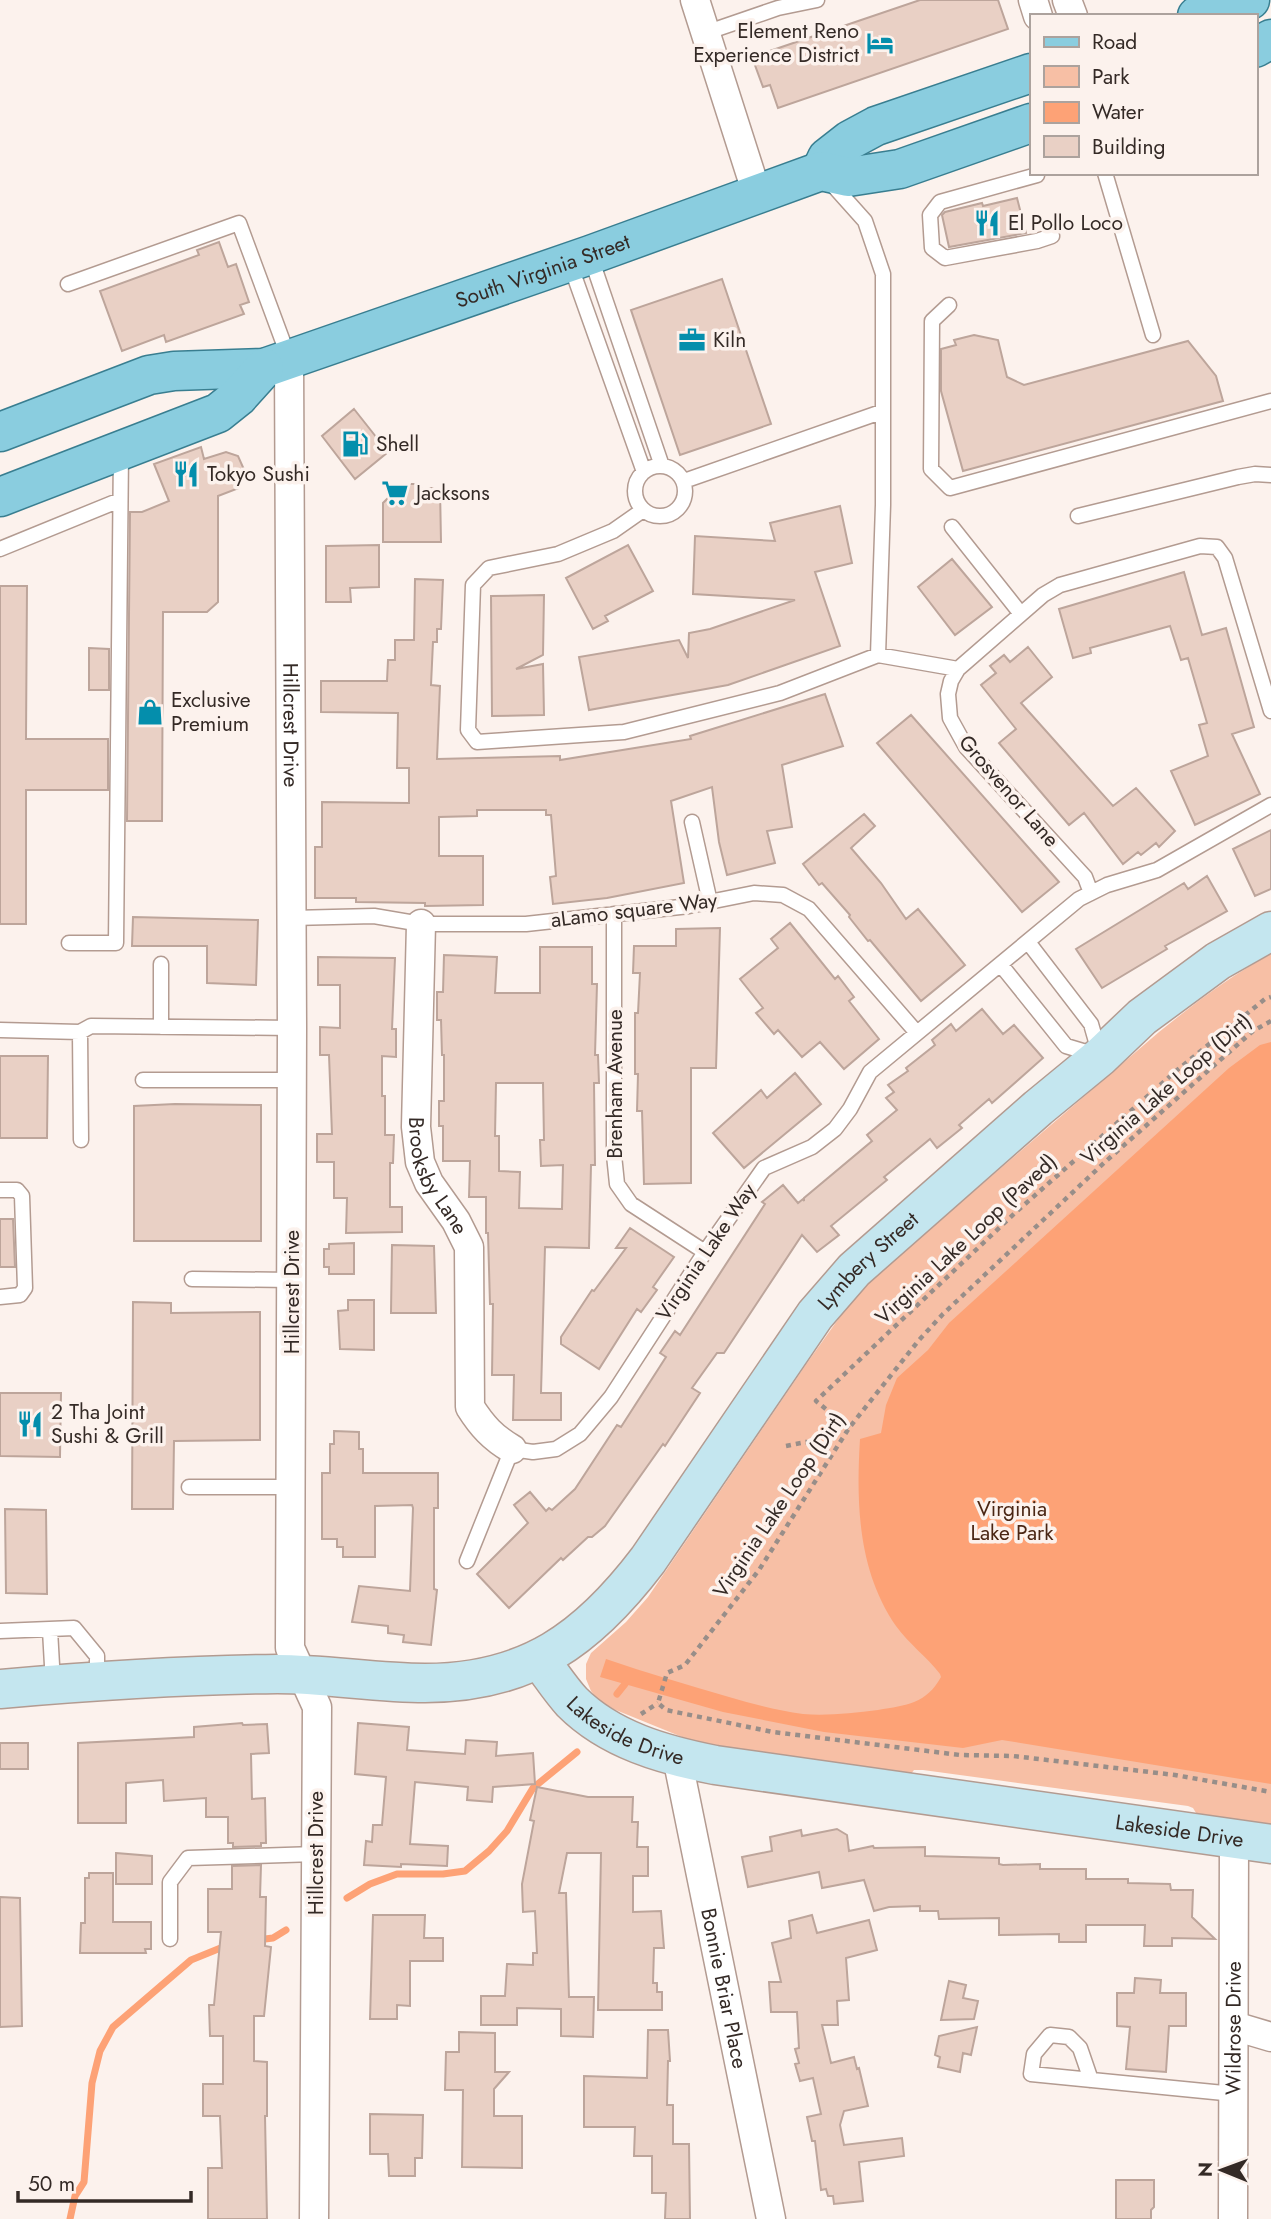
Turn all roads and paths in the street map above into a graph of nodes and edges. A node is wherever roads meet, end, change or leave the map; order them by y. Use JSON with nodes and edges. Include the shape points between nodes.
{"nodes":[{"id":1,"x":695,"y":0,"type":"edge"},
{"id":2,"x":817,"y":0,"type":"edge"},
{"id":3,"x":1250,"y":0,"type":"edge"},
{"id":4,"x":776,"y":4,"type":"edge"},
{"id":5,"x":1204,"y":14,"type":"edge"},
{"id":6,"x":705,"y":33,"type":"junction"},
{"id":7,"x":1030,"y":73,"type":"edge"},
{"id":8,"x":1030,"y":123,"type":"edge"},
{"id":9,"x":821,"y":171,"type":"junction"},
{"id":10,"x":1037,"y":175,"type":"edge"},
{"id":11,"x":1106,"y":175,"type":"edge"},
{"id":12,"x":757,"y":194,"type":"junction"},
{"id":13,"x":1052,"y":236,"type":"dead end"},
{"id":14,"x":580,"y":259,"type":"junction"},
{"id":15,"x":68,"y":284,"type":"dead end"},
{"id":16,"x":949,"y":305,"type":"dead end"},
{"id":17,"x":1153,"y":335,"type":"dead end"},
{"id":18,"x":277,"y":364,"type":"junction"},
{"id":19,"x":1271,"y":401,"type":"edge"},
{"id":20,"x":881,"y":412,"type":"junction"},
{"id":21,"x":0,"y":432,"type":"edge"},
{"id":22,"x":121,"y":450,"type":"junction"},
{"id":23,"x":662,"y":466,"type":"junction"},
{"id":24,"x":644,"y":472,"type":"junction"},
{"id":25,"x":1271,"y":475,"type":"edge"},
{"id":26,"x":684,"y":481,"type":"junction"},
{"id":27,"x":0,"y":498,"type":"edge"},
{"id":28,"x":120,"y":500,"type":"junction"},
{"id":29,"x":643,"y":509,"type":"junction"},
{"id":30,"x":1078,"y":516,"type":"dead end"},
{"id":31,"x":952,"y":527,"type":"dead end"},
{"id":32,"x":0,"y":549,"type":"edge"},
{"id":33,"x":1021,"y":614,"type":"junction"},
{"id":34,"x":878,"y":655,"type":"junction"},
{"id":35,"x":955,"y":675,"type":"junction"},
{"id":36,"x":1271,"y":711,"type":"edge"},
{"id":37,"x":1271,"y":805,"type":"edge"},
{"id":38,"x":692,"y":822,"type":"dead end"},
{"id":39,"x":1091,"y":893,"type":"junction"},
{"id":40,"x":710,"y":902,"type":"junction"},
{"id":41,"x":614,"y":914,"type":"junction"},
{"id":42,"x":292,"y":918,"type":"junction"},
{"id":43,"x":421,"y":924,"type":"junction"},
{"id":44,"x":1271,"y":931,"type":"edge"},
{"id":45,"x":1028,"y":942,"type":"junction"},
{"id":46,"x":69,"y":943,"type":"dead end"},
{"id":47,"x":161,"y":964,"type":"dead end"},
{"id":48,"x":1001,"y":965,"type":"junction"},
{"id":49,"x":1271,"y":997,"type":"edge"},
{"id":50,"x":1271,"y":1021,"type":"edge"},
{"id":51,"x":161,"y":1027,"type":"junction"},
{"id":52,"x":292,"y":1028,"type":"junction"},
{"id":53,"x":0,"y":1030,"type":"edge"},
{"id":54,"x":80,"y":1032,"type":"junction"},
{"id":55,"x":917,"y":1033,"type":"junction"},
{"id":56,"x":1100,"y":1057,"type":"junction"},
{"id":57,"x":143,"y":1080,"type":"dead end"},
{"id":58,"x":292,"y":1080,"type":"junction"},
{"id":59,"x":81,"y":1140,"type":"dead end"},
{"id":60,"x":0,"y":1190,"type":"edge"},
{"id":61,"x":705,"y":1252,"type":"junction"},
{"id":62,"x":192,"y":1279,"type":"dead end"},
{"id":63,"x":292,"y":1280,"type":"junction"},
{"id":64,"x":0,"y":1297,"type":"edge"},
{"id":65,"x":849,"y":1428,"type":"junction"},
{"id":66,"x":786,"y":1446,"type":"dead end"},
{"id":67,"x":512,"y":1449,"type":"junction"},
{"id":68,"x":834,"y":1451,"type":"junction"},
{"id":69,"x":189,"y":1487,"type":"dead end"},
{"id":70,"x":292,"y":1487,"type":"junction"},
{"id":71,"x":467,"y":1561,"type":"dead end"},
{"id":72,"x":50,"y":1630,"type":"junction"},
{"id":73,"x":0,"y":1631,"type":"edge"},
{"id":74,"x":539,"y":1659,"type":"junction"},
{"id":75,"x":302,"y":1674,"type":"junction"},
{"id":76,"x":97,"y":1681,"type":"junction"},
{"id":77,"x":53,"y":1684,"type":"junction"},
{"id":78,"x":0,"y":1689,"type":"edge"},
{"id":79,"x":658,"y":1701,"type":"junction"},
{"id":80,"x":640,"y":1715,"type":"dead end"},
{"id":81,"x":677,"y":1757,"type":"junction"},
{"id":82,"x":1271,"y":1793,"type":"edge"},
{"id":83,"x":1234,"y":1839,"type":"junction"},
{"id":84,"x":1271,"y":1844,"type":"edge"},
{"id":85,"x":316,"y":1854,"type":"junction"},
{"id":86,"x":170,"y":1939,"type":"dead end"},
{"id":87,"x":1234,"y":2026,"type":"junction"},
{"id":88,"x":1271,"y":2037,"type":"edge"},
{"id":89,"x":1091,"y":2080,"type":"dead end"},
{"id":90,"x":1234,"y":2094,"type":"junction"},
{"id":91,"x":314,"y":2219,"type":"edge"},
{"id":92,"x":771,"y":2219,"type":"edge"},
{"id":93,"x":1233,"y":2219,"type":"edge"}],
"edges":[{"from":1,"to":6,"type":"street"},
{"from":2,"to":4,"type":"lane"},
{"from":3,"to":5,"type":"main road"},
{"from":4,"to":6,"type":"lane"},
{"from":6,"to":12,"type":"street"},
{"from":7,"to":9,"type":"main road","name":"South Virginia Street","via":[[876,125],[827,158]]},
{"from":8,"to":9,"type":"main road","name":"South Virginia Street","via":[[900,169],[849,177]]},
{"from":9,"to":12,"type":"main road","name":"South Virginia Street"},
{"from":9,"to":20,"type":"lane","via":[[865,221],[883,274]]},
{"from":10,"to":13,"type":"lane","via":[[940,202],[930,215],[932,248],[945,258]]},
{"from":11,"to":17,"type":"lane"},
{"from":12,"to":14,"type":"main road","name":"South Virginia Street"},
{"from":14,"to":18,"type":"main road","name":"South Virginia Street"},
{"from":14,"to":23,"type":"lane"},
{"from":14,"to":24,"type":"lane"},
{"from":15,"to":18,"type":"lane","via":[[239,223]]},
{"from":16,"to":19,"type":"lane","via":[[932,321],[931,469],[950,488]]},
{"from":18,"to":21,"type":"main road","name":"South Virginia Street","via":[[149,375]]},
{"from":18,"to":22,"type":"main road","name":"South Virginia Street","via":[[218,413]]},
{"from":18,"to":42,"type":"street","name":"Hillcrest Drive"},
{"from":20,"to":26,"type":"lane"},
{"from":20,"to":34,"type":"lane"},
{"from":22,"to":27,"type":"main road","name":"South Virginia Street"},
{"from":22,"to":28,"type":"lane"},
{"from":23,"to":24,"type":"lane"},
{"from":23,"to":26,"type":"lane","via":[[675,470]]},
{"from":24,"to":29,"type":"lane","via":[[635,495]]},
{"from":25,"to":30,"type":"lane","via":[[1238,477]]},
{"from":26,"to":29,"type":"lane","via":[[685,498],[675,512],[659,517]]},
{"from":28,"to":32,"type":"lane"},
{"from":28,"to":46,"type":"lane","via":[[116,943]]},
{"from":29,"to":34,"type":"lane","via":[[613,531],[558,554],[489,568],[473,585],[468,730],[477,742],[624,732],[780,693]]},
{"from":31,"to":33,"type":"lane"},
{"from":33,"to":35,"type":"lane"},
{"from":33,"to":36,"type":"lane","via":[[1060,585],[1200,546],[1217,547],[1225,558]]},
{"from":34,"to":35,"type":"lane"},
{"from":35,"to":39,"type":"lane","name":"Grosvenor Lane","via":[[948,694],[950,718],[966,747],[1085,877]]},
{"from":37,"to":39,"type":"lane","name":"Virginia Lake Way","via":[[1157,870]]},
{"from":38,"to":40,"type":"lane"},
{"from":39,"to":45,"type":"lane","name":"Virginia Lake Way"},
{"from":40,"to":41,"type":"lane","name":"aLamo square Way"},
{"from":40,"to":55,"type":"lane","name":"aLamo square Way","via":[[754,893],[783,895],[809,909]]},
{"from":41,"to":43,"type":"lane","name":"aLamo square Way","via":[[526,924]]},
{"from":41,"to":61,"type":"lane","name":"Brenham Avenue","via":[[617,1184],[631,1204]]},
{"from":42,"to":43,"type":"lane","name":"aLamo square Way","via":[[374,916]]},
{"from":42,"to":52,"type":"street","name":"Hillcrest Drive"},
{"from":43,"to":67,"type":"street","name":"Brooksby Lane","via":[[416,1127],[420,1162],[469,1247],[470,1407],[494,1439]]},
{"from":44,"to":56,"type":"street","name":"Lymbery Street","via":[[1177,990]]},
{"from":45,"to":48,"type":"lane","name":"Virginia Lake Way"},
{"from":45,"to":56,"type":"lane","via":[[1091,1024]]},
{"from":47,"to":51,"type":"lane"},
{"from":48,"to":55,"type":"lane","name":"Virginia Lake Way"},
{"from":48,"to":56,"type":"lane","via":[[1066,1046]]},
{"from":49,"to":65,"type":"path","name":"Virginia Lake Loop (Paved)","via":[[1176,1071],[1016,1212],[816,1401]]},
{"from":50,"to":65,"type":"path","name":"Virginia Lake Loop (Dirt)","via":[[1253,1031],[1115,1153],[943,1314]]},
{"from":51,"to":52,"type":"lane"},
{"from":51,"to":54,"type":"lane","via":[[91,1026]]},
{"from":52,"to":58,"type":"street","name":"Hillcrest Drive"},
{"from":53,"to":54,"type":"lane"},
{"from":54,"to":59,"type":"lane"},
{"from":55,"to":61,"type":"lane","name":"Virginia Lake Way","via":[[870,1072],[835,1129],[812,1147],[764,1168]]},
{"from":56,"to":74,"type":"street","name":"Lymbery Street","via":[[854,1270],[815,1315],[626,1590],[570,1641]]},
{"from":57,"to":58,"type":"lane"},
{"from":58,"to":63,"type":"street","name":"Hillcrest Drive"},
{"from":60,"to":64,"type":"lane","via":[[17,1190],[22,1196],[25,1287],[20,1296]]},
{"from":61,"to":67,"type":"lane","name":"Virginia Lake Way","via":[[611,1397],[580,1434],[555,1449]]},
{"from":62,"to":63,"type":"lane"},
{"from":63,"to":70,"type":"street","name":"Hillcrest Drive"},
{"from":65,"to":68,"type":"path","name":"Virginia Lake Loop (Dirt)"},
{"from":66,"to":68,"type":"path","via":[[806,1442]]},
{"from":67,"to":71,"type":"lane"},
{"from":68,"to":79,"type":"path","name":"Virginia Lake Loop (Dirt)","via":[[759,1570],[685,1665],[673,1668],[665,1677]]},
{"from":69,"to":70,"type":"lane"},
{"from":70,"to":75,"type":"street","name":"Hillcrest Drive","via":[[290,1648]]},
{"from":72,"to":73,"type":"lane"},
{"from":72,"to":76,"type":"lane","via":[[74,1628],[97,1656]]},
{"from":72,"to":77,"type":"lane"},
{"from":74,"to":75,"type":"street","via":[[509,1672],[461,1682]]},
{"from":74,"to":81,"type":"street","name":"Lakeside Drive","via":[[590,1719],[620,1736]]},
{"from":75,"to":76,"type":"street"},
{"from":75,"to":85,"type":"street","name":"Hillcrest Drive","via":[[317,1707]]},
{"from":76,"to":77,"type":"street"},
{"from":77,"to":78,"type":"street"},
{"from":79,"to":80,"type":"path"},
{"from":79,"to":82,"type":"path","via":[[666,1710],[773,1732],[1175,1775]]},
{"from":81,"to":83,"type":"street","name":"Lakeside Drive"},
{"from":81,"to":92,"type":"street","name":"Bonnie Briar Place"},
{"from":83,"to":84,"type":"street","name":"Lakeside Drive"},
{"from":83,"to":87,"type":"street","name":"Wildrose Drive"},
{"from":85,"to":86,"type":"lane","via":[[188,1858],[170,1882]]},
{"from":85,"to":91,"type":"street","name":"Hillcrest Drive"},
{"from":87,"to":88,"type":"street"},
{"from":87,"to":90,"type":"street","name":"Wildrose Drive"},
{"from":89,"to":90,"type":"lane"},
{"from":90,"to":93,"type":"street","name":"Wildrose Drive"}]}
